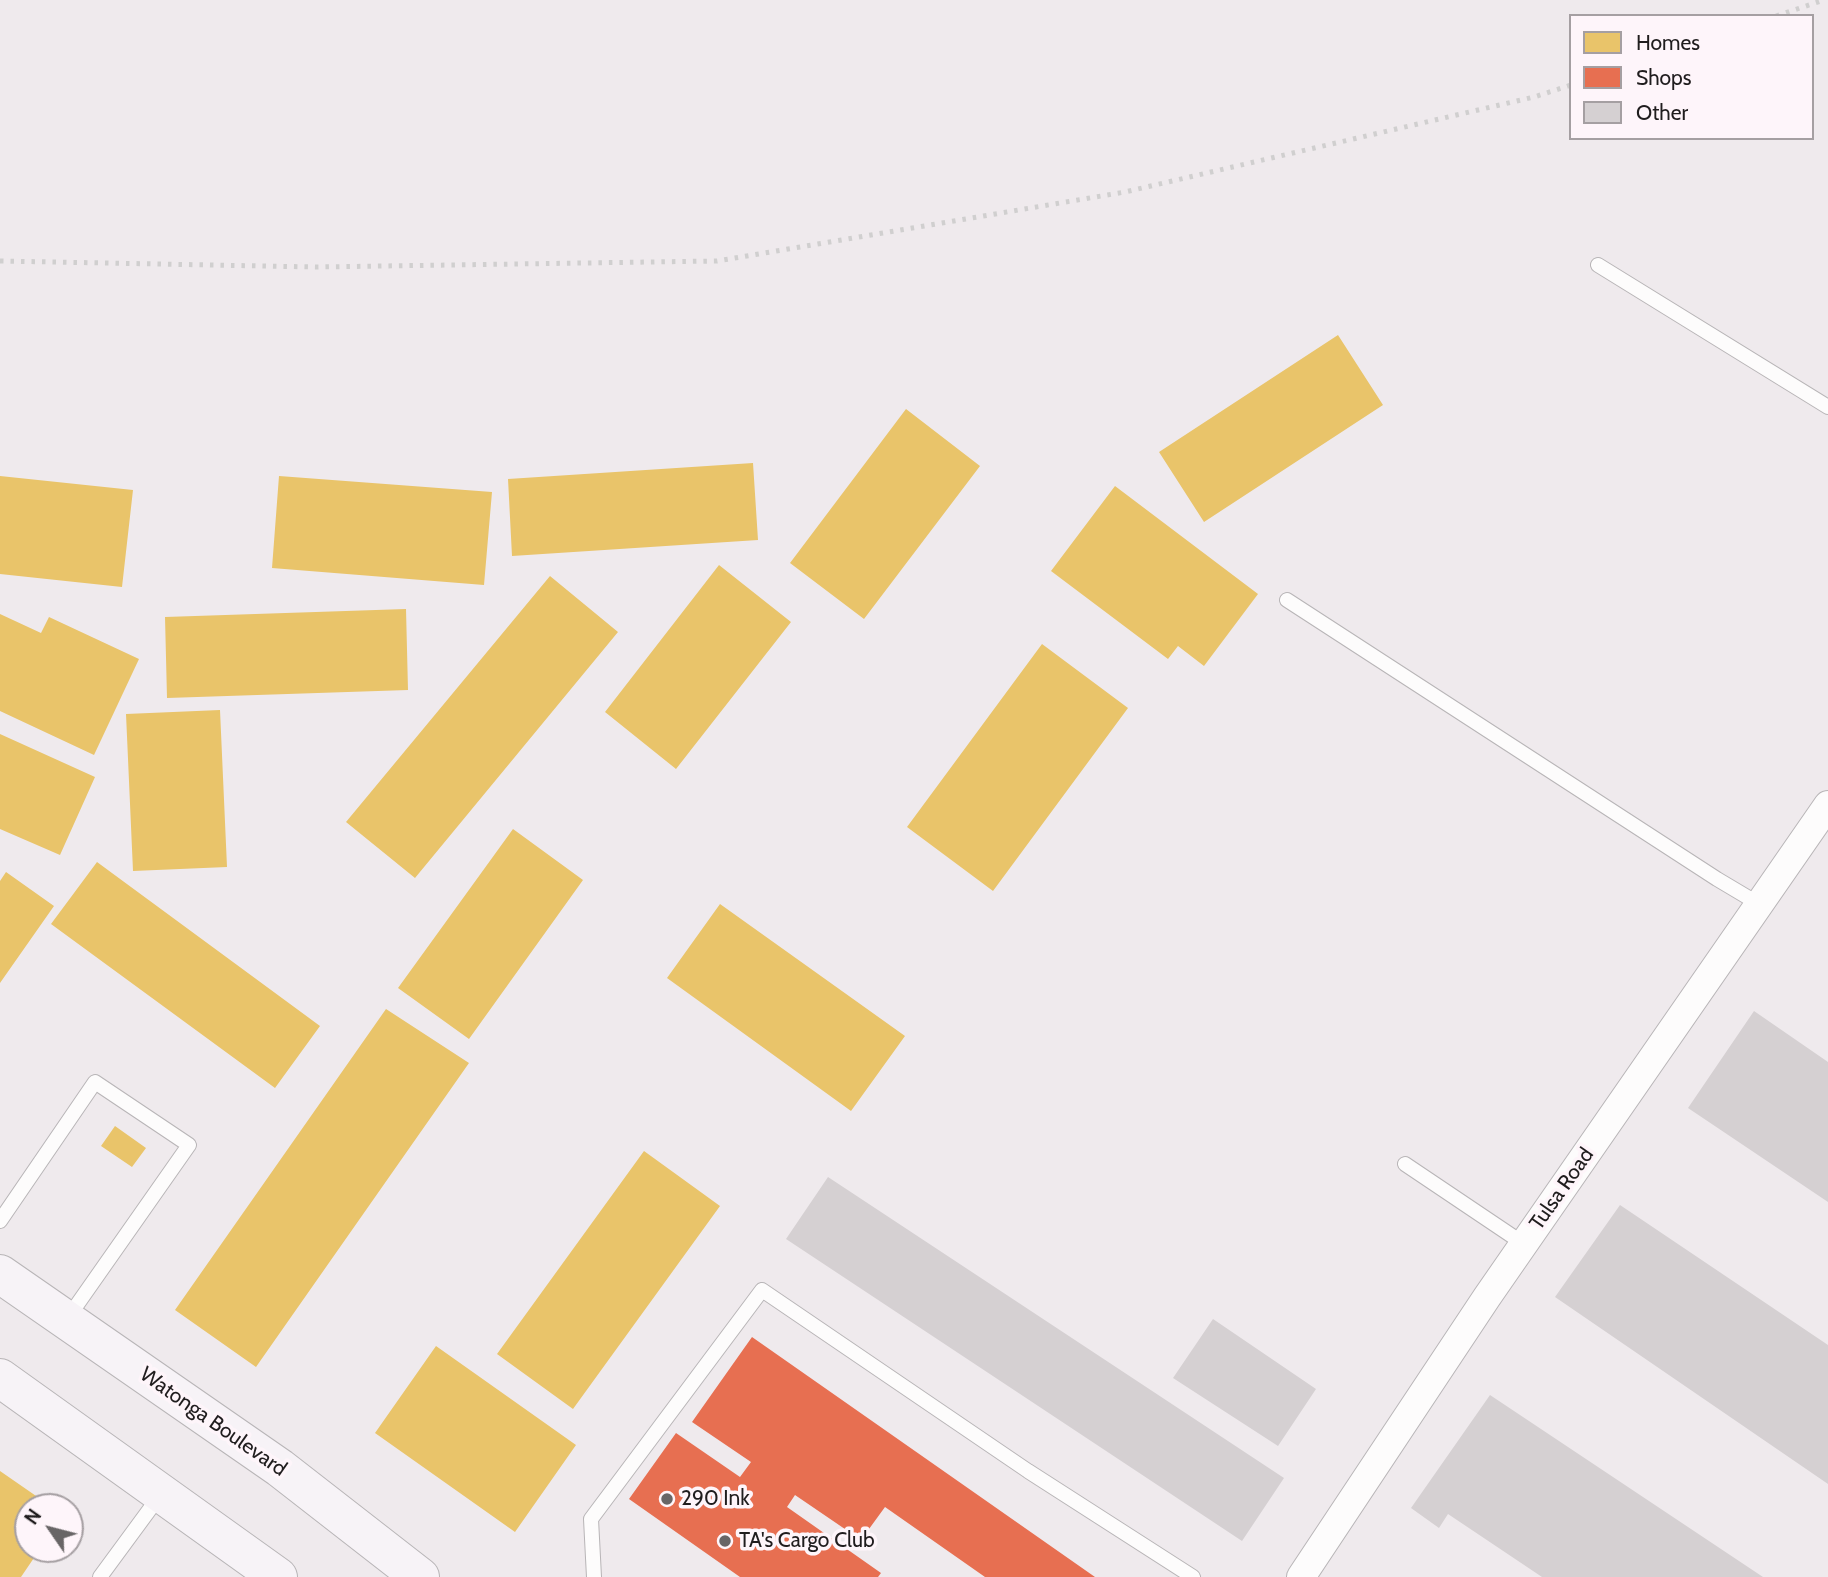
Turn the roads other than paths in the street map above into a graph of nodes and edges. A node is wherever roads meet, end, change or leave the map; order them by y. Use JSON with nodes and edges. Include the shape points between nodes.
{"nodes":[{"id":1,"x":1598,"y":265,"type":"dead end"},
{"id":2,"x":1828,"y":407,"type":"edge"},
{"id":3,"x":1287,"y":600,"type":"dead end"},
{"id":4,"x":1828,"y":805,"type":"edge"},
{"id":5,"x":1759,"y":904,"type":"junction"},
{"id":6,"x":1405,"y":1164,"type":"dead end"},
{"id":7,"x":0,"y":1221,"type":"edge"},
{"id":8,"x":1524,"y":1244,"type":"junction"},
{"id":9,"x":0,"y":1274,"type":"edge"},
{"id":10,"x":66,"y":1320,"type":"junction"},
{"id":11,"x":0,"y":1378,"type":"edge"},
{"id":12,"x":161,"y":1494,"type":"junction"},
{"id":13,"x":100,"y":1577,"type":"edge"},
{"id":14,"x":278,"y":1577,"type":"edge"},
{"id":15,"x":420,"y":1577,"type":"edge"},
{"id":16,"x":594,"y":1577,"type":"edge"},
{"id":17,"x":1193,"y":1577,"type":"edge"},
{"id":18,"x":1301,"y":1577,"type":"edge"}],
"edges":[{"from":1,"to":2,"type":"lane"},
{"from":3,"to":5,"type":"lane"},
{"from":4,"to":5,"type":"street","name":"Tulsa Road"},
{"from":5,"to":8,"type":"street","name":"Tulsa Road"},
{"from":6,"to":8,"type":"lane"},
{"from":7,"to":10,"type":"lane","via":[[95,1082],[190,1145]]},
{"from":8,"to":18,"type":"street","name":"Tulsa Road"},
{"from":9,"to":10,"type":"main road","name":"Watonga Boulevard"},
{"from":10,"to":15,"type":"main road","name":"Watonga Boulevard","via":[[280,1468]]},
{"from":11,"to":12,"type":"main road"},
{"from":12,"to":13,"type":"lane"},
{"from":12,"to":14,"type":"main road"},
{"from":16,"to":17,"type":"lane","via":[[591,1520],[762,1290]]}]}
